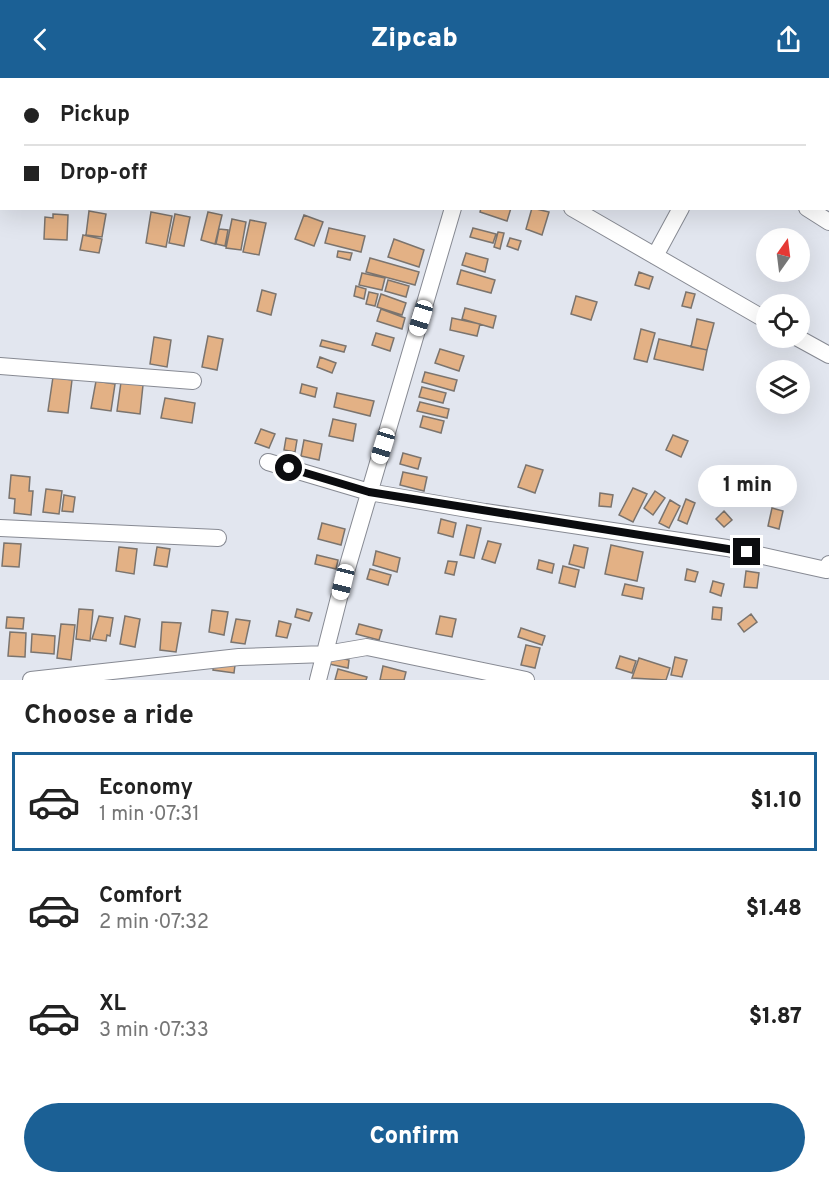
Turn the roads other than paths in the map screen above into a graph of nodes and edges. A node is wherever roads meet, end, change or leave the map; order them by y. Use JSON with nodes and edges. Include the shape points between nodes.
{"nodes":[{"id":1,"x":452,"y":210,"type":"edge"},
{"id":2,"x":575,"y":210,"type":"edge"},
{"id":3,"x":680,"y":210,"type":"edge"},
{"id":4,"x":810,"y":210,"type":"edge"},
{"id":5,"x":829,"y":222,"type":"edge"},
{"id":6,"x":655,"y":256,"type":"junction"},
{"id":7,"x":756,"y":314,"type":"edge"},
{"id":8,"x":810,"y":345,"type":"edge"},
{"id":9,"x":829,"y":355,"type":"edge"},
{"id":10,"x":0,"y":366,"type":"edge"},
{"id":11,"x":193,"y":381,"type":"dead end"},
{"id":12,"x":268,"y":462,"type":"dead end"},
{"id":13,"x":369,"y":492,"type":"junction"},
{"id":14,"x":0,"y":528,"type":"edge"},
{"id":15,"x":218,"y":538,"type":"dead end"},
{"id":16,"x":829,"y":564,"type":"edge"},
{"id":17,"x":326,"y":654,"type":"junction"},
{"id":18,"x":31,"y":680,"type":"edge"},
{"id":19,"x":318,"y":680,"type":"edge"},
{"id":20,"x":526,"y":680,"type":"edge"}],
"edges":[{"from":1,"to":13,"type":"street"},
{"from":2,"to":6,"type":"street"},
{"from":3,"to":6,"type":"street"},
{"from":4,"to":5,"type":"street"},
{"from":6,"to":7,"type":"street"},
{"from":8,"to":9,"type":"street"},
{"from":10,"to":11,"type":"street"},
{"from":12,"to":13,"type":"street"},
{"from":13,"to":16,"type":"street","via":[[727,548],[826,570]]},
{"from":13,"to":17,"type":"street"},
{"from":14,"to":15,"type":"street"},
{"from":17,"to":18,"type":"street","via":[[239,657]]},
{"from":17,"to":19,"type":"street"},
{"from":17,"to":20,"type":"street","via":[[367,647]]}]}
